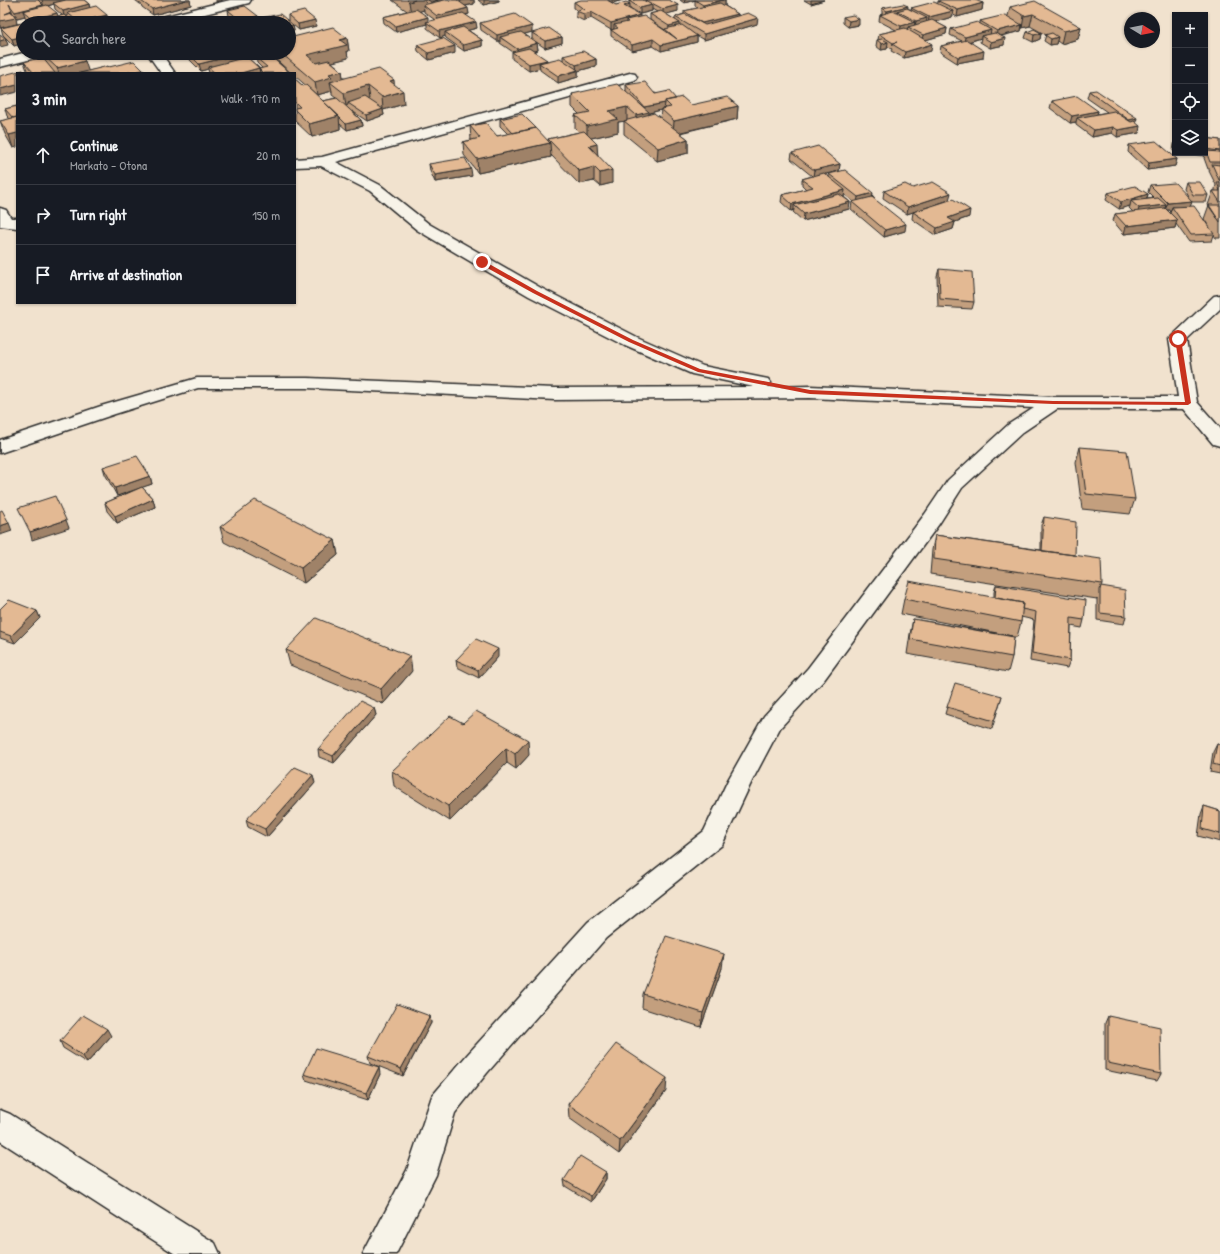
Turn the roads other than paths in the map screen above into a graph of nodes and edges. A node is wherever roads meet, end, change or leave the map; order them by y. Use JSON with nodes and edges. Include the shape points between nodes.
{"nodes":[{"id":1,"x":244,"y":0,"type":"edge"},
{"id":2,"x":181,"y":16,"type":"edge"},
{"id":3,"x":16,"y":59,"type":"edge"},
{"id":4,"x":159,"y":60,"type":"edge"},
{"id":5,"x":0,"y":63,"type":"edge"},
{"id":6,"x":167,"y":72,"type":"edge"},
{"id":7,"x":630,"y":76,"type":"dead end"},
{"id":8,"x":323,"y":161,"type":"junction"},
{"id":9,"x":296,"y":163,"type":"edge"},
{"id":10,"x":0,"y":213,"type":"edge"},
{"id":11,"x":16,"y":223,"type":"edge"},
{"id":12,"x":1220,"y":300,"type":"edge"},
{"id":13,"x":810,"y":392,"type":"junction"},
{"id":14,"x":1053,"y":403,"type":"junction"},
{"id":15,"x":1188,"y":403,"type":"junction"},
{"id":16,"x":1220,"y":440,"type":"edge"},
{"id":17,"x":0,"y":447,"type":"edge"},
{"id":18,"x":0,"y":1124,"type":"edge"},
{"id":19,"x":204,"y":1254,"type":"edge"},
{"id":20,"x":379,"y":1254,"type":"edge"}],
"edges":[{"from":1,"to":2,"type":"street"},
{"from":3,"to":5,"type":"street"},
{"from":4,"to":6,"type":"street"},
{"from":7,"to":8,"type":"street"},
{"from":8,"to":9,"type":"street"},
{"from":8,"to":13,"type":"street","via":[[375,188],[423,227],[482,262],[631,341],[698,370]]},
{"from":10,"to":11,"type":"street","via":[[6,223]]},
{"from":12,"to":15,"type":"street","via":[[1178,339]]},
{"from":13,"to":14,"type":"street"},
{"from":13,"to":17,"type":"street","via":[[555,394],[308,384],[197,383]]},
{"from":14,"to":15,"type":"street"},
{"from":14,"to":20,"type":"street","via":[[1016,428],[955,484],[932,519],[816,674],[772,722],[740,780],[713,838],[597,930],[442,1106],[420,1176]]},
{"from":15,"to":16,"type":"street"},
{"from":18,"to":19,"type":"street"}]}
